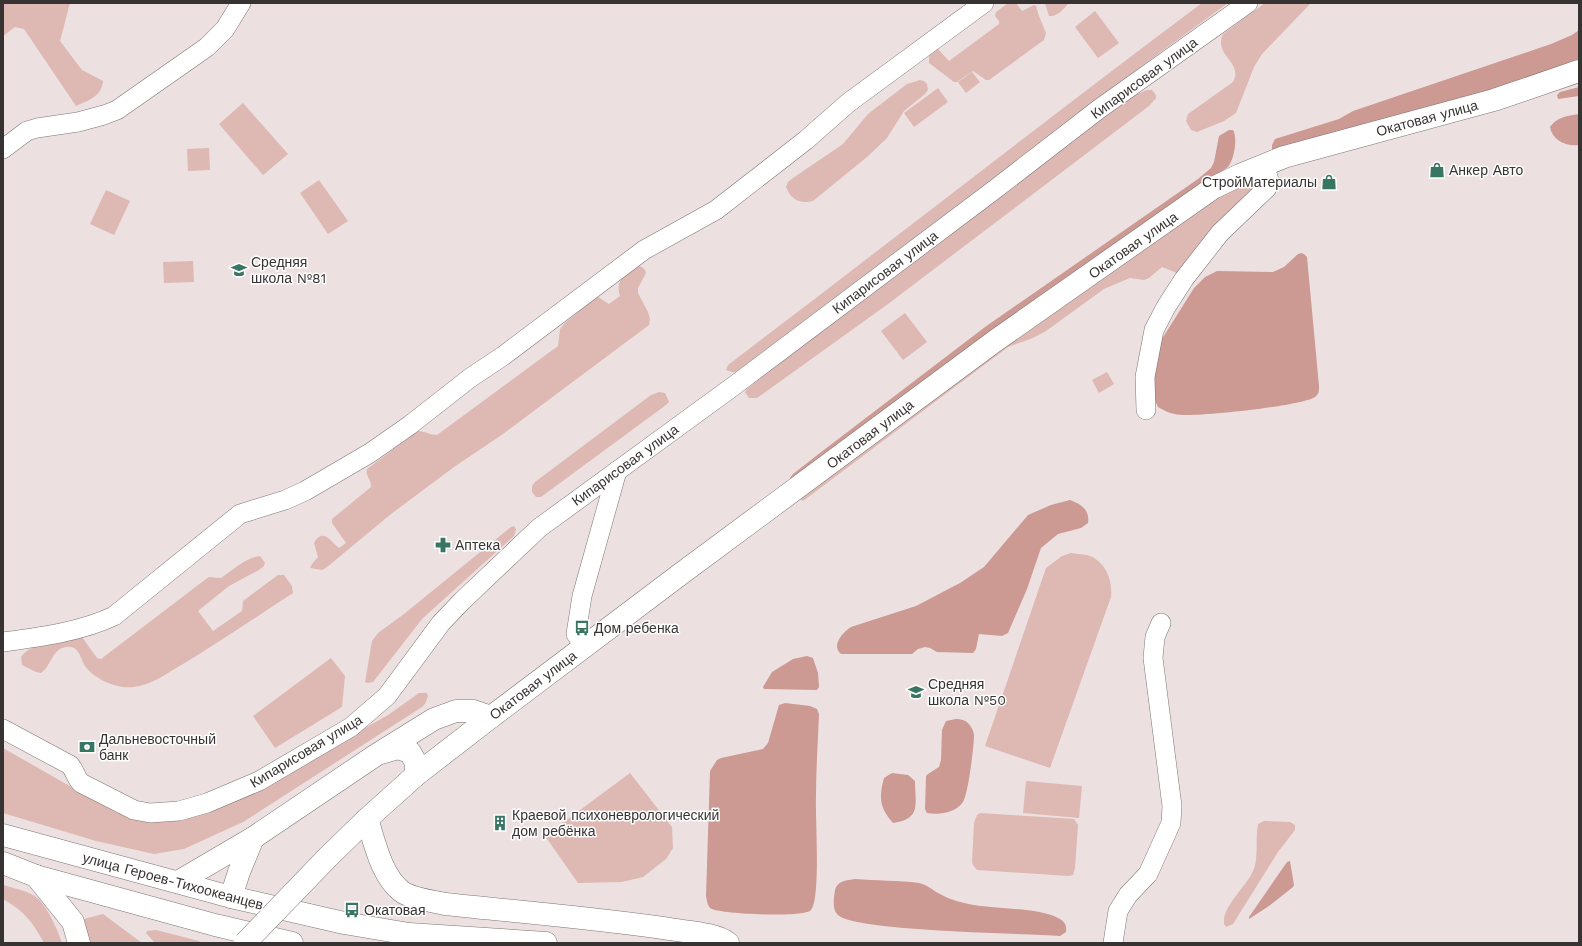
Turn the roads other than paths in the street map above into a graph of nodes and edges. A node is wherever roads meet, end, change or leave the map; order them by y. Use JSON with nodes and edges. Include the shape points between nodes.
{"nodes":[{"id":1,"x":241,"y":3,"type":"edge"},
{"id":2,"x":984,"y":3,"type":"edge"},
{"id":3,"x":1248,"y":3,"type":"edge"},
{"id":4,"x":1579,"y":71,"type":"edge"},
{"id":5,"x":3,"y":149,"type":"edge"},
{"id":6,"x":1264,"y":165,"type":"junction"},
{"id":7,"x":1146,"y":410,"type":"dead end"},
{"id":8,"x":617,"y":471,"type":"junction"},
{"id":9,"x":1161,"y":623,"type":"dead end"},
{"id":10,"x":3,"y":642,"type":"edge"},
{"id":11,"x":584,"y":646,"type":"junction"},
{"id":12,"x":490,"y":717,"type":"junction"},
{"id":13,"x":3,"y":729,"type":"edge"},
{"id":14,"x":376,"y":755,"type":"junction"},
{"id":15,"x":416,"y":775,"type":"junction"},
{"id":16,"x":367,"y":819,"type":"junction"},
{"id":17,"x":3,"y":835,"type":"edge"},
{"id":18,"x":253,"y":838,"type":"junction"},
{"id":19,"x":3,"y":863,"type":"edge"},
{"id":20,"x":36,"y":876,"type":"junction"},
{"id":21,"x":178,"y":882,"type":"junction"},
{"id":22,"x":231,"y":897,"type":"junction"},
{"id":23,"x":79,"y":943,"type":"edge"},
{"id":24,"x":246,"y":943,"type":"edge"},
{"id":25,"x":292,"y":943,"type":"edge"},
{"id":26,"x":546,"y":943,"type":"edge"},
{"id":27,"x":728,"y":943,"type":"edge"},
{"id":28,"x":1113,"y":943,"type":"edge"}],
"edges":[{"from":1,"to":5,"type":"street","via":[[225,29],[208,47],[117,110],[78,122],[32,129]]},
{"from":2,"to":10,"type":"street","via":[[848,103],[806,140],[722,206],[644,250],[370,453],[305,491],[276,504],[261,506],[240,514],[114,616],[96,625]]},
{"from":3,"to":8,"type":"street","name":"Кипарисовая улица","via":[[1099,109],[868,285]]},
{"from":4,"to":6,"type":"main road","name":"Окатовая улица","via":[[1494,100],[1284,157]]},
{"from":6,"to":7,"type":"street","via":[[1269,180],[1267,188],[1220,233],[1184,279],[1157,325],[1145,377]]},
{"from":6,"to":11,"type":"main road","name":"Окатовая улица","via":[[1213,188],[1020,324]]},
{"from":8,"to":11,"type":"street","via":[[582,596],[576,634]]},
{"from":8,"to":13,"type":"street","name":"Кипарисовая улица","via":[[539,528],[494,569],[442,623],[387,696],[374,708],[351,727],[234,793],[179,811],[150,813],[134,810],[81,783],[70,765]]},
{"from":9,"to":28,"type":"street","via":[[1155,637],[1153,658],[1172,806],[1171,824],[1148,874],[1128,895],[1118,911]]},
{"from":11,"to":12,"type":"main road","name":"Окатовая улица"},
{"from":12,"to":14,"type":"main road","via":[[474,711],[456,711],[434,719]]},
{"from":12,"to":15,"type":"main road","name":"Окатовая улица"},
{"from":14,"to":15,"type":"main road","via":[[398,748],[408,750],[413,754],[416,763]]},
{"from":14,"to":18,"type":"main road"},
{"from":15,"to":16,"type":"main road","name":"Окатовая улица"},
{"from":16,"to":24,"type":"main road","name":"Окатовая улица","bridge":true},
{"from":16,"to":27,"type":"main road","via":[[388,876],[402,892],[422,900],[636,924],[708,935]]},
{"from":17,"to":21,"type":"main road","name":"улица Героев-Тихоокеанцев"},
{"from":18,"to":21,"type":"main road"},
{"from":18,"to":22,"type":"main road"},
{"from":19,"to":20,"type":"main road"},
{"from":20,"to":23,"type":"main road","via":[[73,922]]},
{"from":20,"to":25,"type":"main road","via":[[215,925]]},
{"from":21,"to":22,"type":"main road","name":"улица Героев-Тихоокеанцев"},
{"from":22,"to":26,"type":"main road","name":"улица Героев-Тихоокеанцев","via":[[344,923],[409,934]]}]}
